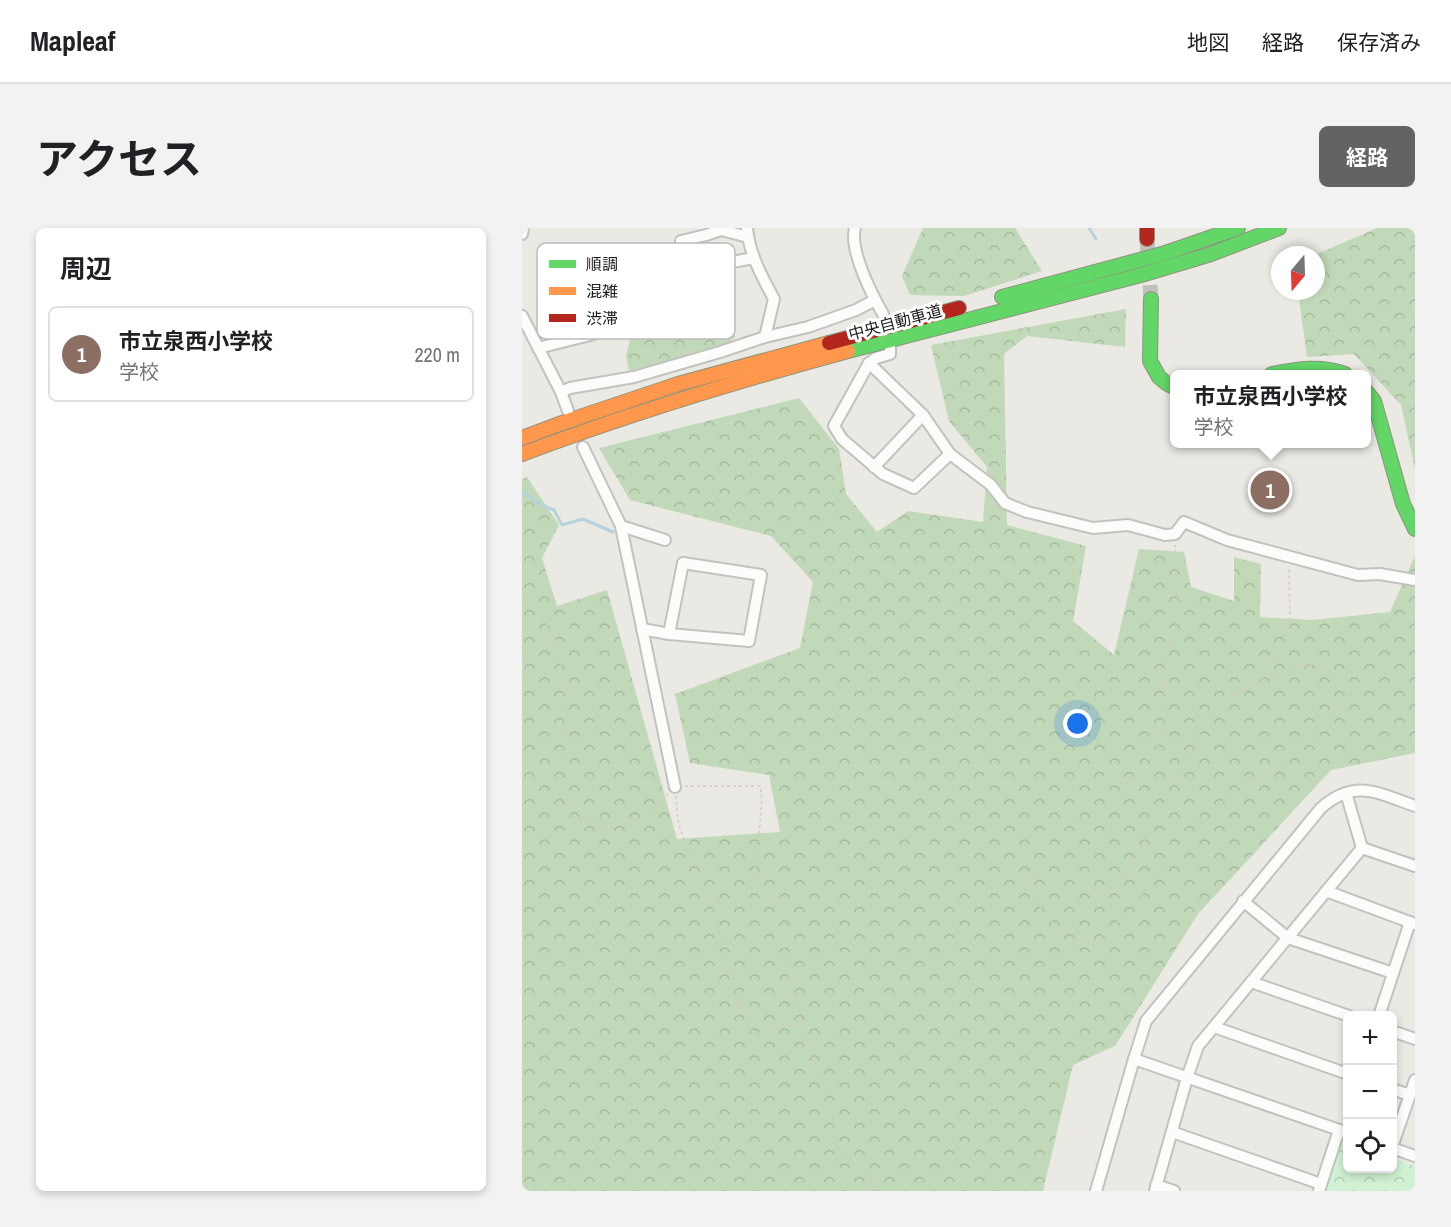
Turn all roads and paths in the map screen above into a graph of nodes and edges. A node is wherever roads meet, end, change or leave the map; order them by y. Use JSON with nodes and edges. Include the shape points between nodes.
{"nodes":[{"id":1,"x":523,"y":228,"type":"edge"},
{"id":2,"x":855,"y":228,"type":"edge"},
{"id":3,"x":1238,"y":228,"type":"edge"},
{"id":4,"x":1279,"y":228,"type":"edge"},
{"id":5,"x":747,"y":232,"type":"edge"},
{"id":6,"x":522,"y":234,"type":"edge"},
{"id":7,"x":681,"y":243,"type":"edge"},
{"id":8,"x":754,"y":258,"type":"junction"},
{"id":9,"x":735,"y":261,"type":"edge"},
{"id":10,"x":1151,"y":299,"type":"tunnel mouth"},
{"id":11,"x":875,"y":300,"type":"junction"},
{"id":12,"x":883,"y":314,"type":"dead end"},
{"id":13,"x":522,"y":316,"type":"edge"},
{"id":14,"x":765,"y":337,"type":"junction"},
{"id":15,"x":574,"y":339,"type":"edge"},
{"id":16,"x":890,"y":346,"type":"dead end"},
{"id":17,"x":538,"y":348,"type":"junction"},
{"id":18,"x":869,"y":363,"type":"junction"},
{"id":19,"x":1295,"y":370,"type":"edge"},
{"id":20,"x":1327,"y":370,"type":"edge"},
{"id":21,"x":1170,"y":386,"type":"edge"},
{"id":22,"x":561,"y":392,"type":"junction"},
{"id":23,"x":1371,"y":397,"type":"edge"},
{"id":24,"x":568,"y":411,"type":"dead end"},
{"id":25,"x":923,"y":415,"type":"junction"},
{"id":26,"x":522,"y":438,"type":"edge"},
{"id":27,"x":583,"y":447,"type":"dead end"},
{"id":28,"x":522,"y":454,"type":"edge"},
{"id":29,"x":950,"y":454,"type":"junction"},
{"id":30,"x":874,"y":466,"type":"junction"},
{"id":31,"x":621,"y":526,"type":"junction"},
{"id":32,"x":1415,"y":529,"type":"edge"},
{"id":33,"x":1174,"y":534,"type":"junction"},
{"id":34,"x":664,"y":540,"type":"dead end"},
{"id":35,"x":1289,"y":557,"type":"junction"},
{"id":36,"x":1415,"y":580,"type":"edge"},
{"id":37,"x":522,"y":597,"type":"edge"},
{"id":38,"x":642,"y":629,"type":"junction"},
{"id":39,"x":669,"y":634,"type":"junction"},
{"id":40,"x":522,"y":655,"type":"edge"},
{"id":41,"x":522,"y":675,"type":"edge"},
{"id":42,"x":1258,"y":686,"type":"junction"},
{"id":43,"x":675,"y":786,"type":"junction"},
{"id":44,"x":1346,"y":793,"type":"junction"},
{"id":45,"x":1415,"y":806,"type":"edge"},
{"id":46,"x":1362,"y":848,"type":"junction"},
{"id":47,"x":1033,"y":860,"type":"dead end"},
{"id":48,"x":1415,"y":866,"type":"edge"},
{"id":49,"x":1326,"y":891,"type":"junction"},
{"id":50,"x":1243,"y":901,"type":"junction"},
{"id":51,"x":1413,"y":923,"type":"edge"},
{"id":52,"x":1288,"y":938,"type":"junction"},
{"id":53,"x":1393,"y":973,"type":"junction"},
{"id":54,"x":1251,"y":982,"type":"junction"},
{"id":55,"x":1381,"y":1011,"type":"edge"},
{"id":56,"x":1343,"y":1014,"type":"edge"},
{"id":57,"x":801,"y":1023,"type":"junction"},
{"id":58,"x":1214,"y":1027,"type":"junction"},
{"id":59,"x":1397,"y":1033,"type":"edge"},
{"id":60,"x":1415,"y":1039,"type":"edge"},
{"id":61,"x":1134,"y":1059,"type":"junction"},
{"id":62,"x":1343,"y":1073,"type":"edge"},
{"id":63,"x":1187,"y":1078,"type":"junction"},
{"id":64,"x":1415,"y":1080,"type":"edge"},
{"id":65,"x":1397,"y":1091,"type":"edge"},
{"id":66,"x":1410,"y":1095,"type":"junction"},
{"id":67,"x":1172,"y":1132,"type":"junction"},
{"id":68,"x":1343,"y":1132,"type":"edge"},
{"id":69,"x":1397,"y":1133,"type":"edge"},
{"id":70,"x":1397,"y":1150,"type":"edge"},
{"id":71,"x":1415,"y":1156,"type":"edge"},
{"id":72,"x":1320,"y":1187,"type":"edge"},
{"id":73,"x":1155,"y":1188,"type":"edge"},
{"id":74,"x":880,"y":1191,"type":"edge"},
{"id":75,"x":1096,"y":1191,"type":"edge"},
{"id":76,"x":1174,"y":1191,"type":"edge"}],
"edges":[{"from":1,"to":6,"type":"street"},
{"from":2,"to":11,"type":"street","via":[[858,260]]},
{"from":3,"to":26,"type":"main road","name":"中央自動車道","via":[[1151,257],[678,384]]},
{"from":4,"to":28,"type":"main road","name":"中央自動車道","via":[[1155,271],[682,399]]},
{"from":5,"to":7,"type":"street","via":[[721,230]]},
{"from":5,"to":8,"type":"street"},
{"from":8,"to":9,"type":"street"},
{"from":8,"to":14,"type":"street","via":[[774,299]]},
{"from":10,"to":21,"type":"main road","via":[[1150,361]]},
{"from":11,"to":12,"type":"street"},
{"from":11,"to":14,"type":"street","via":[[808,327]]},
{"from":13,"to":17,"type":"street"},
{"from":14,"to":22,"type":"street","via":[[634,377]]},
{"from":15,"to":17,"type":"street"},
{"from":16,"to":18,"type":"street","via":[[890,354]]},
{"from":17,"to":22,"type":"street"},
{"from":18,"to":25,"type":"street"},
{"from":18,"to":30,"type":"street","via":[[834,426],[842,439]]},
{"from":19,"to":20,"type":"main road"},
{"from":22,"to":24,"type":"street"},
{"from":23,"to":32,"type":"main road","via":[[1403,504]]},
{"from":25,"to":29,"type":"street"},
{"from":25,"to":30,"type":"street"},
{"from":27,"to":31,"type":"street"},
{"from":29,"to":30,"type":"street","via":[[914,488]]},
{"from":29,"to":33,"type":"street","via":[[991,485],[1005,503],[1027,512],[1094,528],[1128,525]]},
{"from":31,"to":34,"type":"street"},
{"from":31,"to":38,"type":"street"},
{"from":33,"to":35,"type":"street","via":[[1184,522],[1227,540]]},
{"from":33,"to":42,"type":"path","via":[[1178,617],[1162,673],[1166,724],[1157,747],[1126,784],[1090,867],[1088,882],[1093,890],[1102,894],[1114,892],[1121,884],[1221,703],[1228,696]]},
{"from":35,"to":36,"type":"street","via":[[1358,575]]},
{"from":35,"to":42,"type":"path","via":[[1290,620],[1279,653]]},
{"from":37,"to":43,"type":"path","via":[[550,628],[565,683],[562,775],[570,814],[608,829],[650,815]]},
{"from":38,"to":39,"type":"street"},
{"from":38,"to":43,"type":"street"},
{"from":39,"to":39,"type":"street","via":[[749,641],[761,575],[683,563]]},
{"from":40,"to":41,"type":"path"},
{"from":42,"to":47,"type":"path","via":[[1313,664],[1335,674],[1344,684],[1344,693],[1340,707],[1315,737],[1274,773],[1244,781],[1230,793],[1108,931],[1093,942],[1064,934],[1038,904]]},
{"from":43,"to":57,"type":"path","via":[[678,821],[686,847],[699,866],[748,1025],[753,1034]]},
{"from":43,"to":57,"type":"path","via":[[760,786],[762,808],[755,868],[759,882],[782,911],[786,925],[784,952]]},
{"from":44,"to":45,"type":"street","via":[[1370,790]]},
{"from":44,"to":46,"type":"street"},
{"from":44,"to":50,"type":"street","via":[[1321,808]]},
{"from":46,"to":48,"type":"street"},
{"from":46,"to":49,"type":"street"},
{"from":49,"to":51,"type":"street"},
{"from":49,"to":52,"type":"street"},
{"from":50,"to":52,"type":"street"},
{"from":50,"to":61,"type":"street","via":[[1146,1021]]},
{"from":51,"to":53,"type":"street"},
{"from":52,"to":53,"type":"street"},
{"from":52,"to":54,"type":"street"},
{"from":53,"to":55,"type":"street"},
{"from":54,"to":56,"type":"street"},
{"from":54,"to":58,"type":"street"},
{"from":57,"to":74,"type":"path","via":[[825,1088],[835,1147]]},
{"from":58,"to":62,"type":"street"},
{"from":58,"to":63,"type":"street","via":[[1198,1046]]},
{"from":59,"to":60,"type":"street"},
{"from":61,"to":63,"type":"street"},
{"from":61,"to":75,"type":"street"},
{"from":63,"to":67,"type":"street"},
{"from":63,"to":68,"type":"street"},
{"from":64,"to":66,"type":"street"},
{"from":65,"to":66,"type":"street"},
{"from":66,"to":69,"type":"street"},
{"from":67,"to":72,"type":"street"},
{"from":67,"to":73,"type":"street"},
{"from":68,"to":72,"type":"street"},
{"from":70,"to":71,"type":"street"},
{"from":73,"to":76,"type":"street"}]}
